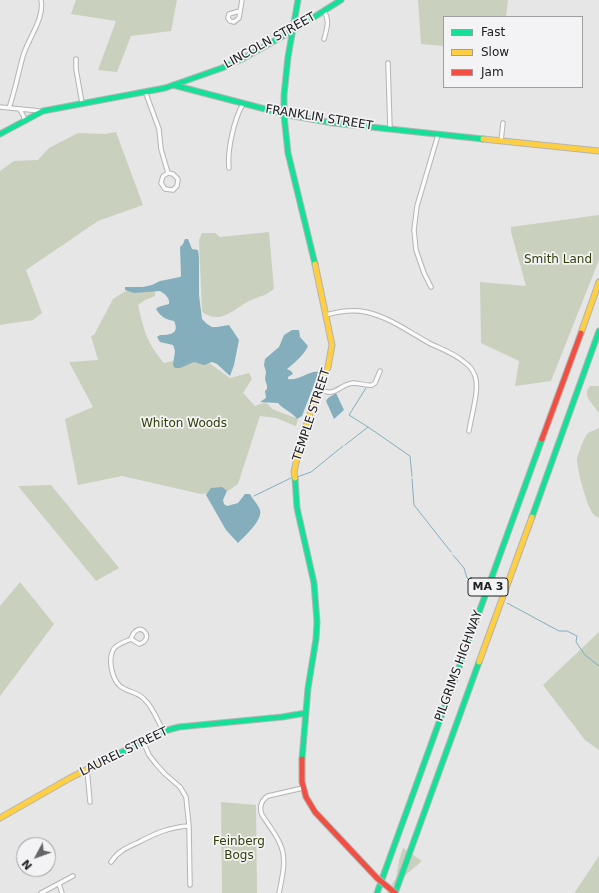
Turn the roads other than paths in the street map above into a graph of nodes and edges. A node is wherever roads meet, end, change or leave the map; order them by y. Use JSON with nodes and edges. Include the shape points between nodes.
{"nodes":[{"id":1,"x":41,"y":0,"type":"edge"},
{"id":2,"x":242,"y":0,"type":"edge"},
{"id":3,"x":298,"y":0,"type":"edge"},
{"id":4,"x":341,"y":0,"type":"edge"},
{"id":5,"x":240,"y":11,"type":"dead end"},
{"id":6,"x":324,"y":11,"type":"junction"},
{"id":7,"x":292,"y":31,"type":"junction"},
{"id":8,"x":324,"y":39,"type":"dead end"},
{"id":9,"x":76,"y":59,"type":"dead end"},
{"id":10,"x":388,"y":63,"type":"dead end"},
{"id":11,"x":173,"y":85,"type":"junction"},
{"id":12,"x":145,"y":91,"type":"junction"},
{"id":13,"x":82,"y":103,"type":"junction"},
{"id":14,"x":243,"y":104,"type":"junction"},
{"id":15,"x":0,"y":107,"type":"edge"},
{"id":16,"x":9,"y":108,"type":"junction"},
{"id":17,"x":20,"y":110,"type":"junction"},
{"id":18,"x":44,"y":111,"type":"junction"},
{"id":19,"x":283,"y":114,"type":"junction"},
{"id":20,"x":24,"y":121,"type":"junction"},
{"id":21,"x":503,"y":123,"type":"dead end"},
{"id":22,"x":390,"y":129,"type":"junction"},
{"id":23,"x":0,"y":134,"type":"edge"},
{"id":24,"x":438,"y":135,"type":"junction"},
{"id":25,"x":501,"y":141,"type":"junction"},
{"id":26,"x":599,"y":151,"type":"edge"},
{"id":27,"x":229,"y":168,"type":"dead end"},
{"id":28,"x":168,"y":173,"type":"junction"},
{"id":29,"x":599,"y":282,"type":"edge"},
{"id":30,"x":431,"y":287,"type":"dead end"},
{"id":31,"x":326,"y":315,"type":"junction"},
{"id":32,"x":599,"y":331,"type":"edge"},
{"id":33,"x":380,"y":371,"type":"dead end"},
{"id":34,"x":319,"y":389,"type":"junction"},
{"id":35,"x":469,"y":431,"type":"dead end"},
{"id":36,"x":131,"y":639,"type":"junction"},
{"id":37,"x":306,"y":713,"type":"junction"},
{"id":38,"x":295,"y":715,"type":"junction"},
{"id":39,"x":305,"y":723,"type":"junction"},
{"id":40,"x":163,"y":731,"type":"junction"},
{"id":41,"x":143,"y":741,"type":"junction"},
{"id":42,"x":87,"y":769,"type":"junction"},
{"id":43,"x":302,"y":788,"type":"junction"},
{"id":44,"x":90,"y":802,"type":"dead end"},
{"id":45,"x":0,"y":818,"type":"edge"},
{"id":46,"x":189,"y":826,"type":"junction"},
{"id":47,"x":111,"y":862,"type":"dead end"},
{"id":48,"x":73,"y":876,"type":"dead end"},
{"id":49,"x":59,"y":884,"type":"junction"},
{"id":50,"x":190,"y":885,"type":"dead end"},
{"id":51,"x":41,"y":893,"type":"edge"},
{"id":52,"x":62,"y":893,"type":"edge"},
{"id":53,"x":280,"y":893,"type":"edge"},
{"id":54,"x":377,"y":893,"type":"edge"},
{"id":55,"x":395,"y":893,"type":"edge"}],
"edges":[{"from":1,"to":16,"type":"street","via":[[39,18],[25,50]]},
{"from":2,"to":5,"type":"street"},
{"from":3,"to":7,"type":"main road","name":"TEMPLE STREET"},
{"from":4,"to":6,"type":"main road","name":"LINCOLN STREET"},
{"from":6,"to":7,"type":"main road","name":"LINCOLN STREET"},
{"from":6,"to":8,"type":"street","via":[[328,22]]},
{"from":7,"to":11,"type":"main road","name":"LINCOLN STREET","via":[[233,64]]},
{"from":7,"to":19,"type":"main road","name":"TEMPLE STREET"},
{"from":9,"to":13,"type":"street"},
{"from":10,"to":22,"type":"street"},
{"from":11,"to":12,"type":"main road","name":"FRANKLIN STREET"},
{"from":11,"to":14,"type":"main road","name":"FRANKLIN STREET"},
{"from":12,"to":13,"type":"main road","name":"FRANKLIN STREET"},
{"from":12,"to":28,"type":"street","via":[[159,129],[161,149]]},
{"from":13,"to":18,"type":"main road","name":"FRANKLIN STREET"},
{"from":14,"to":19,"type":"main road","name":"FRANKLIN STREET"},
{"from":14,"to":27,"type":"street","via":[[233,136]]},
{"from":15,"to":16,"type":"street","name":"FRANKLIN STREET"},
{"from":16,"to":17,"type":"street","name":"FRANKLIN STREET"},
{"from":17,"to":18,"type":"street","name":"FRANKLIN STREET"},
{"from":17,"to":20,"type":"street"},
{"from":18,"to":20,"type":"main road"},
{"from":19,"to":22,"type":"main road","name":"FRANKLIN STREET"},
{"from":19,"to":31,"type":"main road","name":"TEMPLE STREET","via":[[284,135]]},
{"from":20,"to":23,"type":"main road"},
{"from":21,"to":25,"type":"street"},
{"from":22,"to":24,"type":"main road","name":"FRANKLIN STREET"},
{"from":24,"to":25,"type":"main road","name":"FRANKLIN STREET"},
{"from":24,"to":30,"type":"street","via":[[417,207],[414,230],[416,250]]},
{"from":25,"to":26,"type":"main road","name":"FRANKLIN STREET"},
{"from":28,"to":28,"type":"street","via":[[178,179],[173,190],[165,189],[161,184],[163,176]]},
{"from":29,"to":54,"type":"main road","name":"PILGRIMS HIGHWAY","number":"MA 3"},
{"from":31,"to":34,"type":"main road","name":"TEMPLE STREET","via":[[332,348]]},
{"from":31,"to":35,"type":"street","via":[[347,310],[375,314],[465,362],[474,372],[477,383]]},
{"from":32,"to":55,"type":"main road","name":"PILGRIMS HIGHWAY","number":"MA 3"},
{"from":33,"to":34,"type":"street","via":[[372,385],[351,384],[328,393]]},
{"from":34,"to":37,"type":"main road","name":"TEMPLE STREET","via":[[294,472],[297,508],[315,594],[316,639]]},
{"from":36,"to":36,"type":"street","via":[[139,644],[147,639],[147,635],[141,629],[134,632]]},
{"from":36,"to":40,"type":"street","via":[[118,644],[112,650],[111,670],[119,685],[146,700]]},
{"from":37,"to":38,"type":"main road","name":"LAUREL STREET"},
{"from":37,"to":39,"type":"main road","name":"TEMPLE STREET"},
{"from":38,"to":39,"type":"main road"},
{"from":38,"to":40,"type":"main road","name":"LAUREL STREET","via":[[179,727]]},
{"from":39,"to":43,"type":"main road","name":"TEMPLE STREET"},
{"from":40,"to":41,"type":"main road","name":"LAUREL STREET"},
{"from":41,"to":42,"type":"main road","name":"LAUREL STREET"},
{"from":41,"to":46,"type":"street","via":[[156,764],[184,792],[188,804]]},
{"from":42,"to":44,"type":"street"},
{"from":42,"to":45,"type":"main road","name":"LAUREL STREET"},
{"from":43,"to":53,"type":"street","via":[[268,796],[261,804],[262,815],[280,842],[284,855]]},
{"from":43,"to":55,"type":"main road","name":"TEMPLE STREET","bridge":true,"via":[[315,812],[377,878]]},
{"from":46,"to":47,"type":"street","via":[[156,833],[123,850]]},
{"from":46,"to":50,"type":"street"},
{"from":48,"to":49,"type":"street"},
{"from":49,"to":51,"type":"street"},
{"from":49,"to":52,"type":"street"}]}
